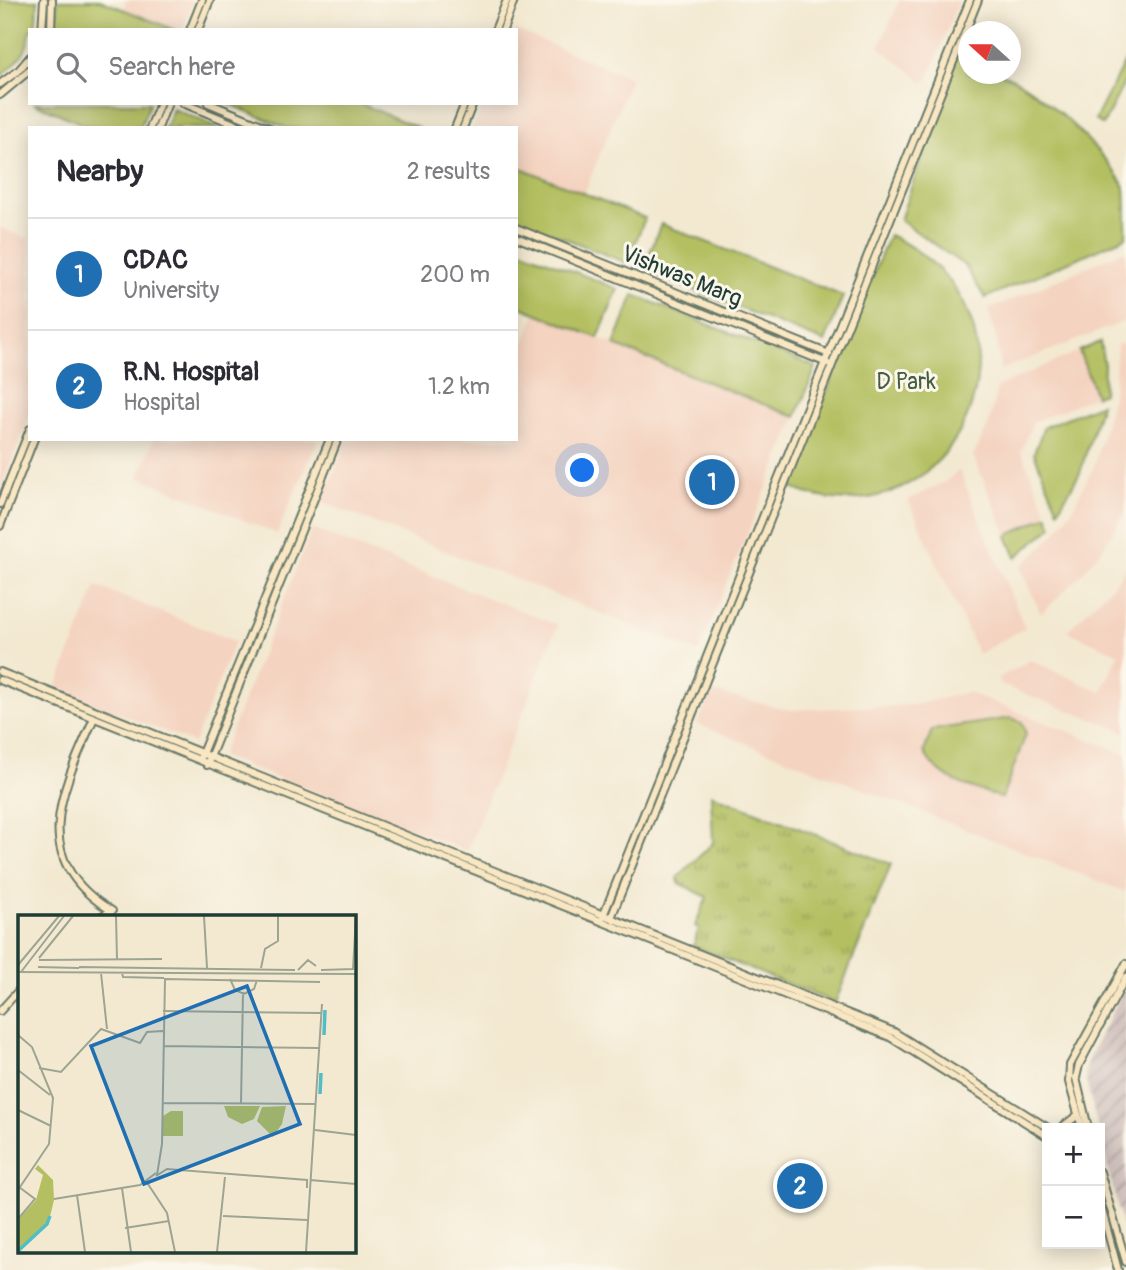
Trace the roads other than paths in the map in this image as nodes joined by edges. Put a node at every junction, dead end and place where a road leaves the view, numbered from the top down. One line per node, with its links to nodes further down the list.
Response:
1 (44, 0): 9 (street)
2 (52, 0): 10 (street)
3 (202, 0): 11 (street)
4 (210, 0): 12 (street)
5 (507, 0): 13 (street)
6 (514, 0): 14 (street)
7 (970, 0): 33 (street)
8 (978, 0): 34 (street)
9 (42, 28)
10 (51, 28)
11 (191, 28)
12 (199, 28)
13 (496, 28)
14 (503, 28)
15 (28, 59): 17 (street)
16 (28, 72): 18 (street)
17 (0, 84)
18 (0, 94)
19 (159, 105): 25 (street)
20 (167, 105): 26 (street)
21 (188, 105): 27 (street)
22 (213, 105): 28 (street)
23 (464, 105): 29 (street)
24 (472, 105): 30 (street)
25 (151, 126)
26 (159, 126)
27 (239, 126)
28 (264, 126)
29 (456, 126)
30 (464, 126)
31 (518, 229): 33 (street, Vishwas Marg)
32 (518, 238): 35 (street, Vishwas Marg)
33 (828, 353): 34 (street, Vishwas Marg); 35 (street)
34 (836, 356): 36 (street)
35 (825, 362): 36 (street, Vishwas Marg); 53 (street)
36 (832, 365): 54 (street)
37 (28, 434): 41 (street)
38 (33, 441): 42 (street)
39 (329, 441): 46 (street)
40 (337, 441): 47 (street)
41 (0, 504)
42 (0, 526)
43 (0, 672): 46 (street)
44 (0, 680): 45 (street)
45 (94, 718): 48 (street); 52 (street)
46 (202, 753): 47 (street); 48 (street)
47 (211, 756): 49 (street); 50 (street)
48 (199, 761): 49 (street)
49 (207, 765): 51 (street)
50 (346, 810): 51 (street); 53 (street)
51 (342, 818): 53 (street)
52 (104, 915)
53 (603, 917): 54 (street)
54 (610, 920): 63 (street); 64 (street)
55 (1126, 964): 59 (street)
56 (1126, 977): 62 (street)
57 (18, 991): 58 (street)
58 (0, 1011)
59 (1079, 1115): 60 (street); 61 (street)
60 (1068, 1123)
61 (1081, 1123)
62 (1087, 1123)
63 (1042, 1124)
64 (1042, 1133)
65 (1105, 1186): 67 (street)
66 (1105, 1221): 68 (street)
67 (1123, 1241): 68 (street); 69 (street)
68 (1112, 1246): 70 (street)
69 (1126, 1262)
70 (1118, 1270)

